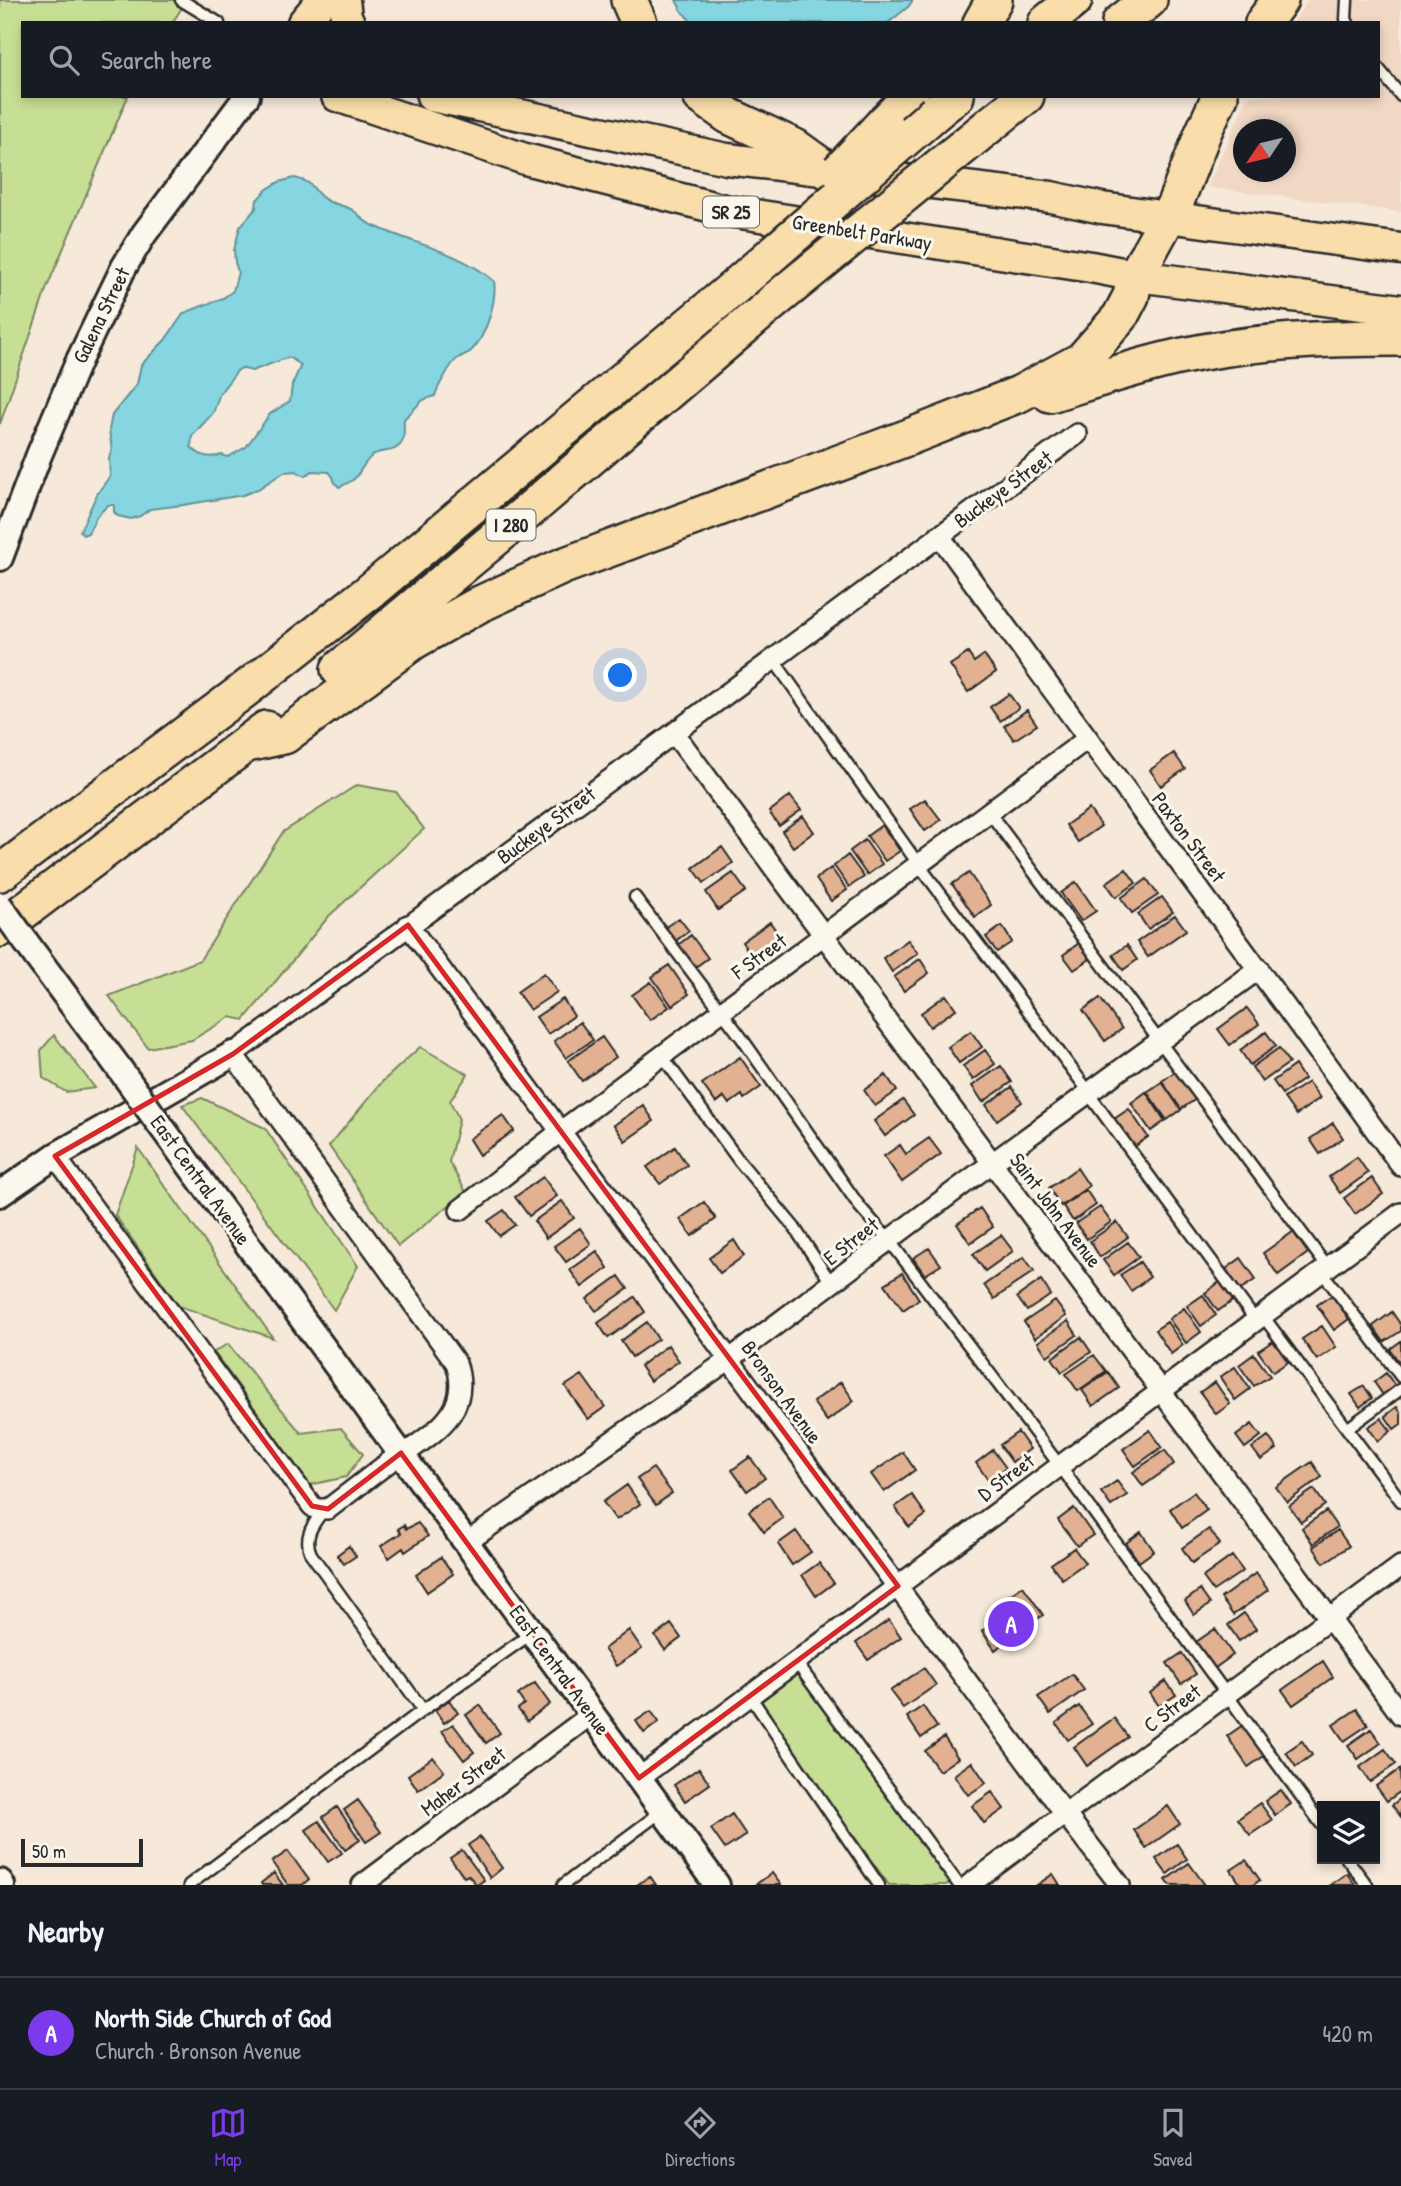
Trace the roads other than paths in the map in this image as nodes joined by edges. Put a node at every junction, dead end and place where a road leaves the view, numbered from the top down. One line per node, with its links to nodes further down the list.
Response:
1 (181, 0): 10 (lane)
2 (322, 0): 11 (main road)
3 (344, 0): 12 (main road)
4 (629, 0): 13 (highway)
5 (994, 0): 14 (highway)
6 (1074, 0): 15 (highway)
7 (1149, 0): 16 (highway)
8 (1280, 0): 17 (highway)
9 (1347, 0): 18 (lane)
10 (216, 21)
11 (305, 21)
12 (348, 21)
13 (638, 21)
14 (982, 21)
15 (1048, 21)
16 (1123, 21)
17 (1264, 21)
18 (1347, 21)
19 (1380, 70): 20 (lane)
20 (1401, 96)
21 (246, 98): 40 (street, Galena Street)
22 (343, 98): 33 (main road, Greenbelt Parkway / SR 25)
23 (441, 98): 29 (main road)
24 (527, 98): 29 (main road)
25 (704, 98): 30 (highway)
26 (1024, 98): 44 (highway, I 280, bridge)
27 (1219, 98): 31 (highway)
28 (934, 102): 34 (highway, I 280, bridge); 34 (highway, bridge)
29 (727, 159): 30 (main road)
30 (831, 173): 31 (main road)
31 (1168, 217): 32 (main road); 33 (highway)
32 (1401, 249)
33 (1137, 276): 35 (main road, Greenbelt Parkway / SR 25); 38 (highway)
34 (731, 290): 47 (highway, I 280)
35 (1401, 310)
36 (1401, 338): 38 (highway)
37 (1077, 434): 39 (street, Buckeye Street)
38 (909, 438): 44 (highway)
39 (939, 536): 41 (street, Buckeye Street); 43 (street, Paxton Street)
40 (0, 558)
41 (773, 659): 42 (street, Buckeye Street); 46 (lane)
42 (674, 733): 50 (street, Buckeye Street); 52 (street, Saint John Avenue)
43 (1087, 739): 45 (street, F Street); 53 (street, Paxton Street)
44 (247, 744): 51 (highway, I 280)
45 (989, 812): 46 (street, F Street); 55 (lane)
46 (919, 865): 52 (street, F Street); 58 (lane)
47 (0, 873)
48 (635, 897): 54 (lane)
49 (0, 906): 75 (street, East Central Avenue, bridge)
50 (408, 925): 56 (street, Buckeye Street); 59 (street, Bronson Avenue)
51 (0, 929)
52 (825, 936): 54 (street, F Street); 61 (street, Saint John Avenue)
53 (1259, 969): 55 (street, E Street); 62 (street, Paxton Street)
54 (722, 1011): 57 (street, F Street); 66 (lane)
55 (1159, 1041): 58 (street, E Street); 67 (lane)
56 (233, 1054): 60 (street, Buckeye Street); 75 (street)
57 (662, 1056): 59 (street, F Street); 68 (lane)
58 (1089, 1093): 61 (street, E Street); 69 (lane)
59 (561, 1131): 64 (street, F Street); 70 (street, Bronson Avenue)
60 (55, 1156): 63 (street, Buckeye Street); 78 (street)
61 (992, 1163): 66 (street, E Street); 73 (street, Saint John Avenue)
62 (1401, 1166)
63 (0, 1194)
64 (460, 1210)
65 (1401, 1213): 67 (street, D Street)
66 (889, 1240): 68 (street, E Street); 76 (lane)
67 (1325, 1270): 69 (street, D Street); 71 (lane)
68 (832, 1284): 70 (street, E Street)
69 (1259, 1318): 73 (street, D Street); 74 (lane)
70 (730, 1359): 79 (street, E Street); 81 (street, Bronson Avenue)
71 (1401, 1377)
72 (1401, 1389): 74 (lane)
73 (1161, 1391): 76 (street, D Street); 82 (street, Saint John Avenue)
74 (1347, 1429): 77 (lane)
75 (402, 1454): 78 (street); 79 (street, East Central Avenue)
76 (1060, 1466): 81 (street, D Street); 86 (lane)
77 (1401, 1501)
78 (324, 1510): 87 (lane)
79 (467, 1542): 83 (street, East Central Avenue)
80 (1401, 1566): 82 (street, C Street)
81 (898, 1586): 84 (street, D Street); 92 (street, Bronson Avenue)
82 (1330, 1619): 86 (street, C Street); 89 (street, Saint John Avenue)
83 (533, 1632): 87 (lane); 88 (street, East Central Avenue)
84 (796, 1662): 85 (street, D Street); 100 (lane)
85 (750, 1696): 90 (street, D Street); 99 (lane)
86 (1226, 1696): 92 (street, C Street); 93 (lane)
87 (424, 1710): 95 (lane)
88 (592, 1714): 90 (street, East Central Avenue); 96 (street, Maher Street)
89 (1401, 1715)
90 (639, 1778): 91 (street, East Central Avenue)
91 (663, 1811): 97 (lane); 98 (street, East Central Avenue)
92 (1066, 1815): 101 (street, C Street); 102 (street, Bronson Avenue)
93 (1317, 1818)
94 (1351, 1864): 103 (lane)
95 (189, 1885)
96 (362, 1885)
97 (563, 1885)
98 (717, 1885)
99 (879, 1885)
100 (959, 1885)
101 (969, 1885)
102 (1120, 1885)
103 (1367, 1885)

